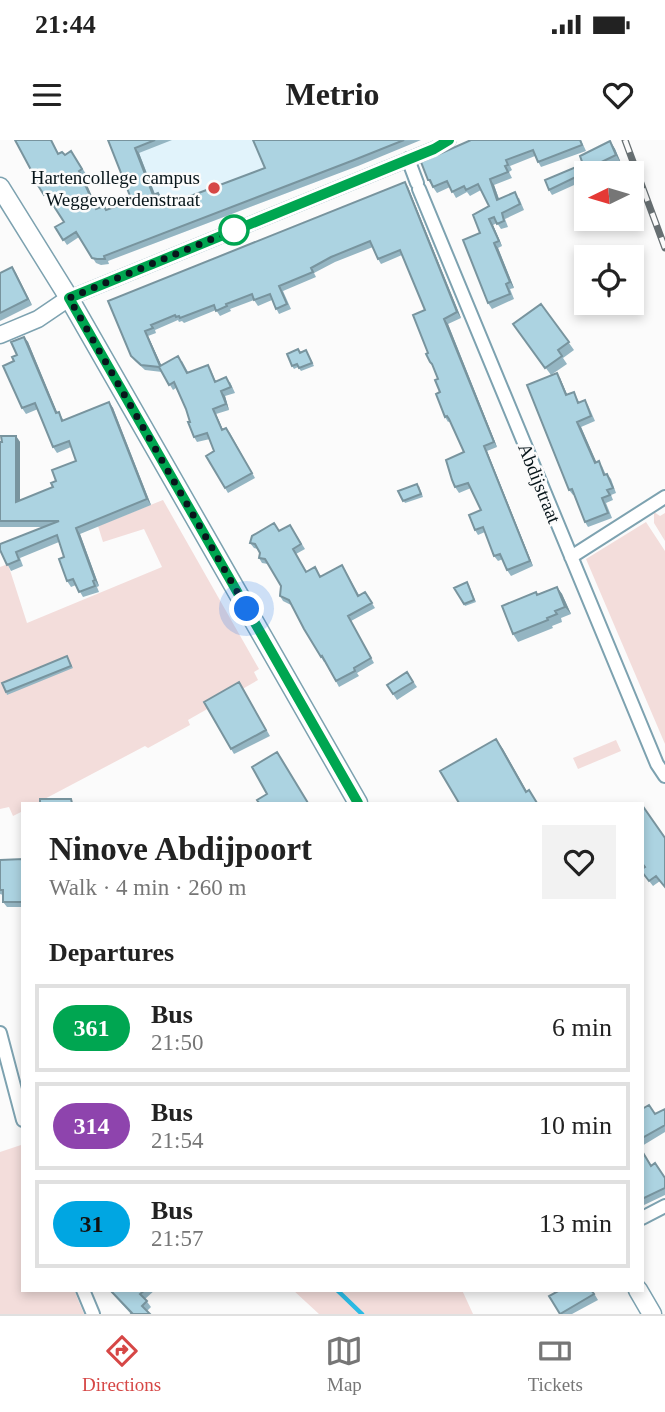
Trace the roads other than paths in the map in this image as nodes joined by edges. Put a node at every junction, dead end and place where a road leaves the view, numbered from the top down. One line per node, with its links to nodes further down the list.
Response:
1 (449, 140): 2 (street)
2 (408, 159): 4 (street); 7 (street, Abdijstraat)
3 (0, 187): 4 (main road)
4 (69, 298): 5 (street); 9 (main road)
5 (0, 335)
6 (665, 497): 7 (street)
7 (571, 557): 8 (street, Abdijstraat)
8 (665, 776)
9 (357, 802)
10 (0, 1033): 11 (street)
11 (21, 1112)
12 (665, 1206): 13 (street)
13 (644, 1217)
14 (84, 1292): 16 (street)
15 (639, 1292): 17 (main road)
16 (93, 1314)
17 (652, 1314)

